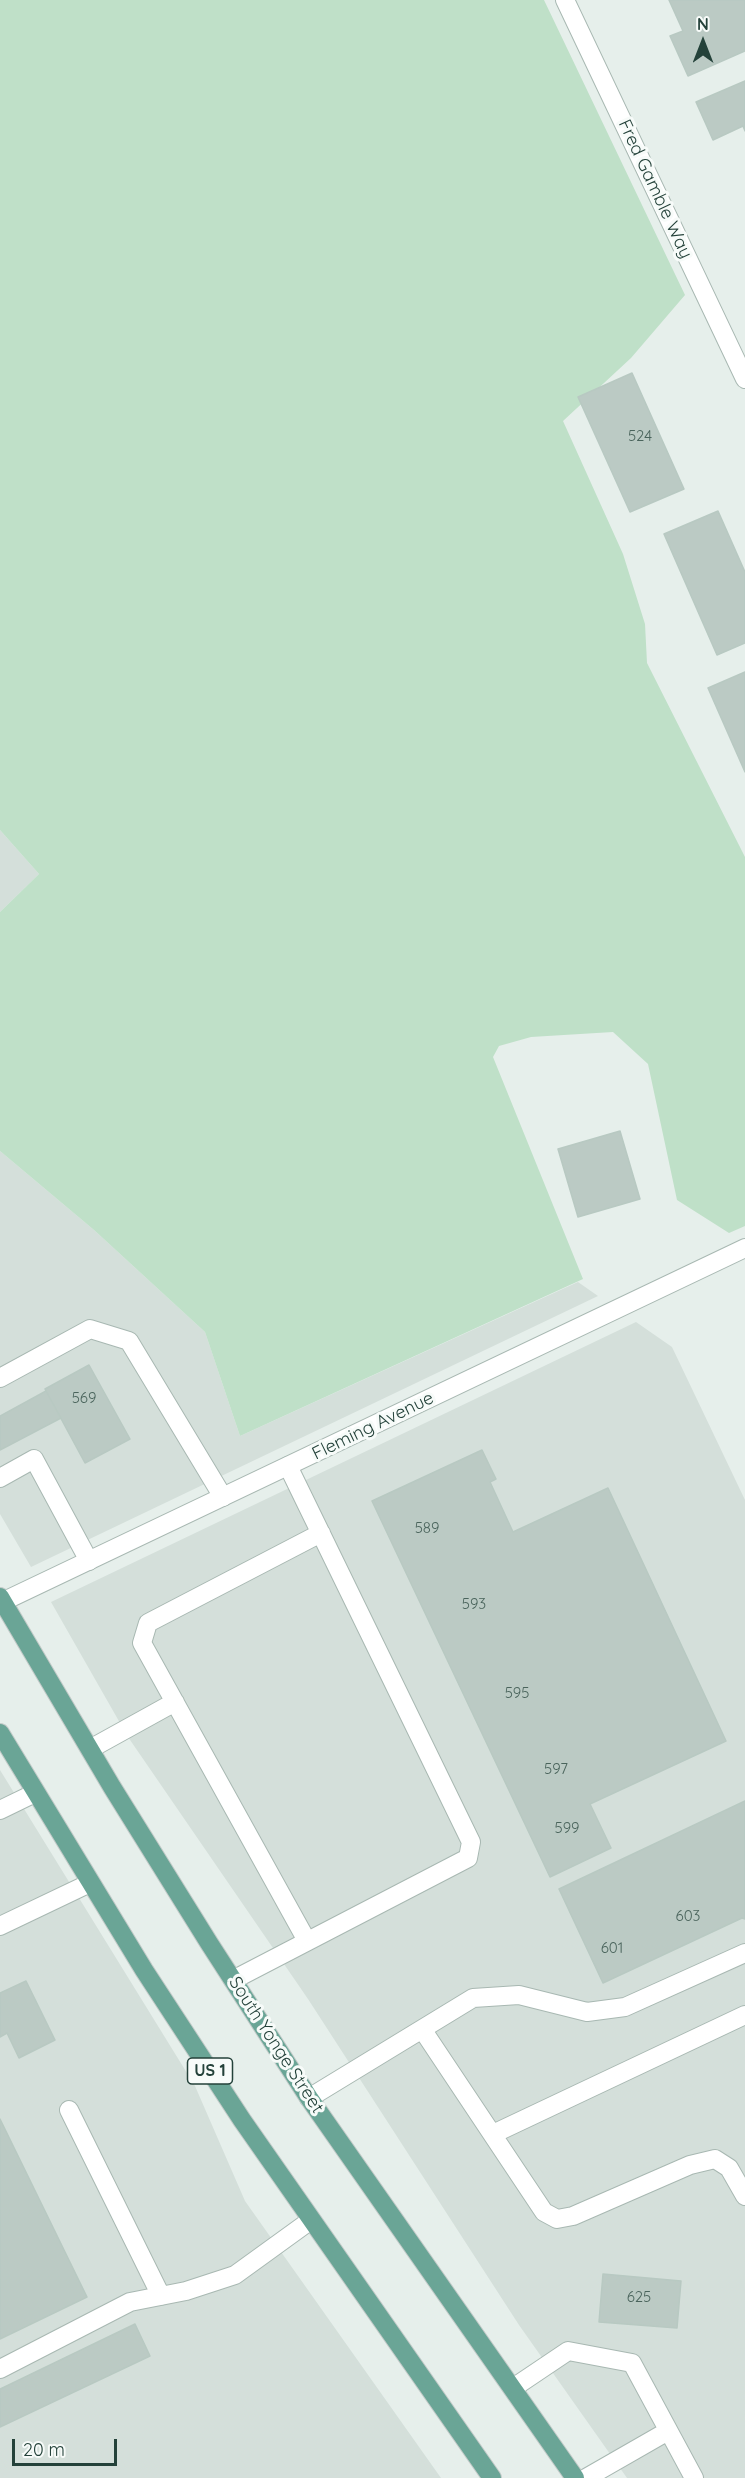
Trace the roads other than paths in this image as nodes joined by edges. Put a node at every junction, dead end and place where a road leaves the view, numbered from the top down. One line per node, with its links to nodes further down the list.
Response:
1 (565, 0): 2 (street, Fred Gamble Way)
2 (745, 379)
3 (745, 1248): 5 (street, Fleming Avenue)
4 (0, 1378): 7 (street)
5 (288, 1466): 7 (street, Fleming Avenue); 8 (street)
6 (0, 1478): 9 (street)
7 (223, 1497): 9 (street, Fleming Avenue)
8 (321, 1533): 11 (street); 18 (street)
9 (89, 1561): 10 (street, Fleming Avenue)
10 (1, 1601): 13 (main road, South Yonge Street)
11 (175, 1702): 13 (street); 18 (street)
12 (0, 1733): 14 (main road, US 1)
13 (90, 1749): 20 (main road, South Yonge Street)
14 (35, 1793): 15 (street); 16 (main road, US 1)
15 (0, 1810)
16 (90, 1883): 17 (street); 27 (main road, US 1)
17 (0, 1926)
18 (307, 1941): 20 (street)
19 (745, 1953): 22 (street)
20 (233, 1980): 23 (main road, South Yonge Street)
21 (745, 2015): 25 (street)
22 (422, 2029): 23 (street); 25 (street)
23 (309, 2098): 30 (main road, South Yonge Street)
24 (69, 2110): 28 (street)
25 (493, 2134): 26 (street)
26 (745, 2196)
27 (312, 2220): 28 (street); 32 (main road, US 1)
28 (161, 2296): 29 (street)
29 (0, 2369)
30 (513, 2388): 31 (street); 33 (main road, South Yonge Street)
31 (668, 2431): 34 (street); 35 (street)
32 (492, 2478)
33 (575, 2478)
34 (586, 2478)
35 (694, 2478)

